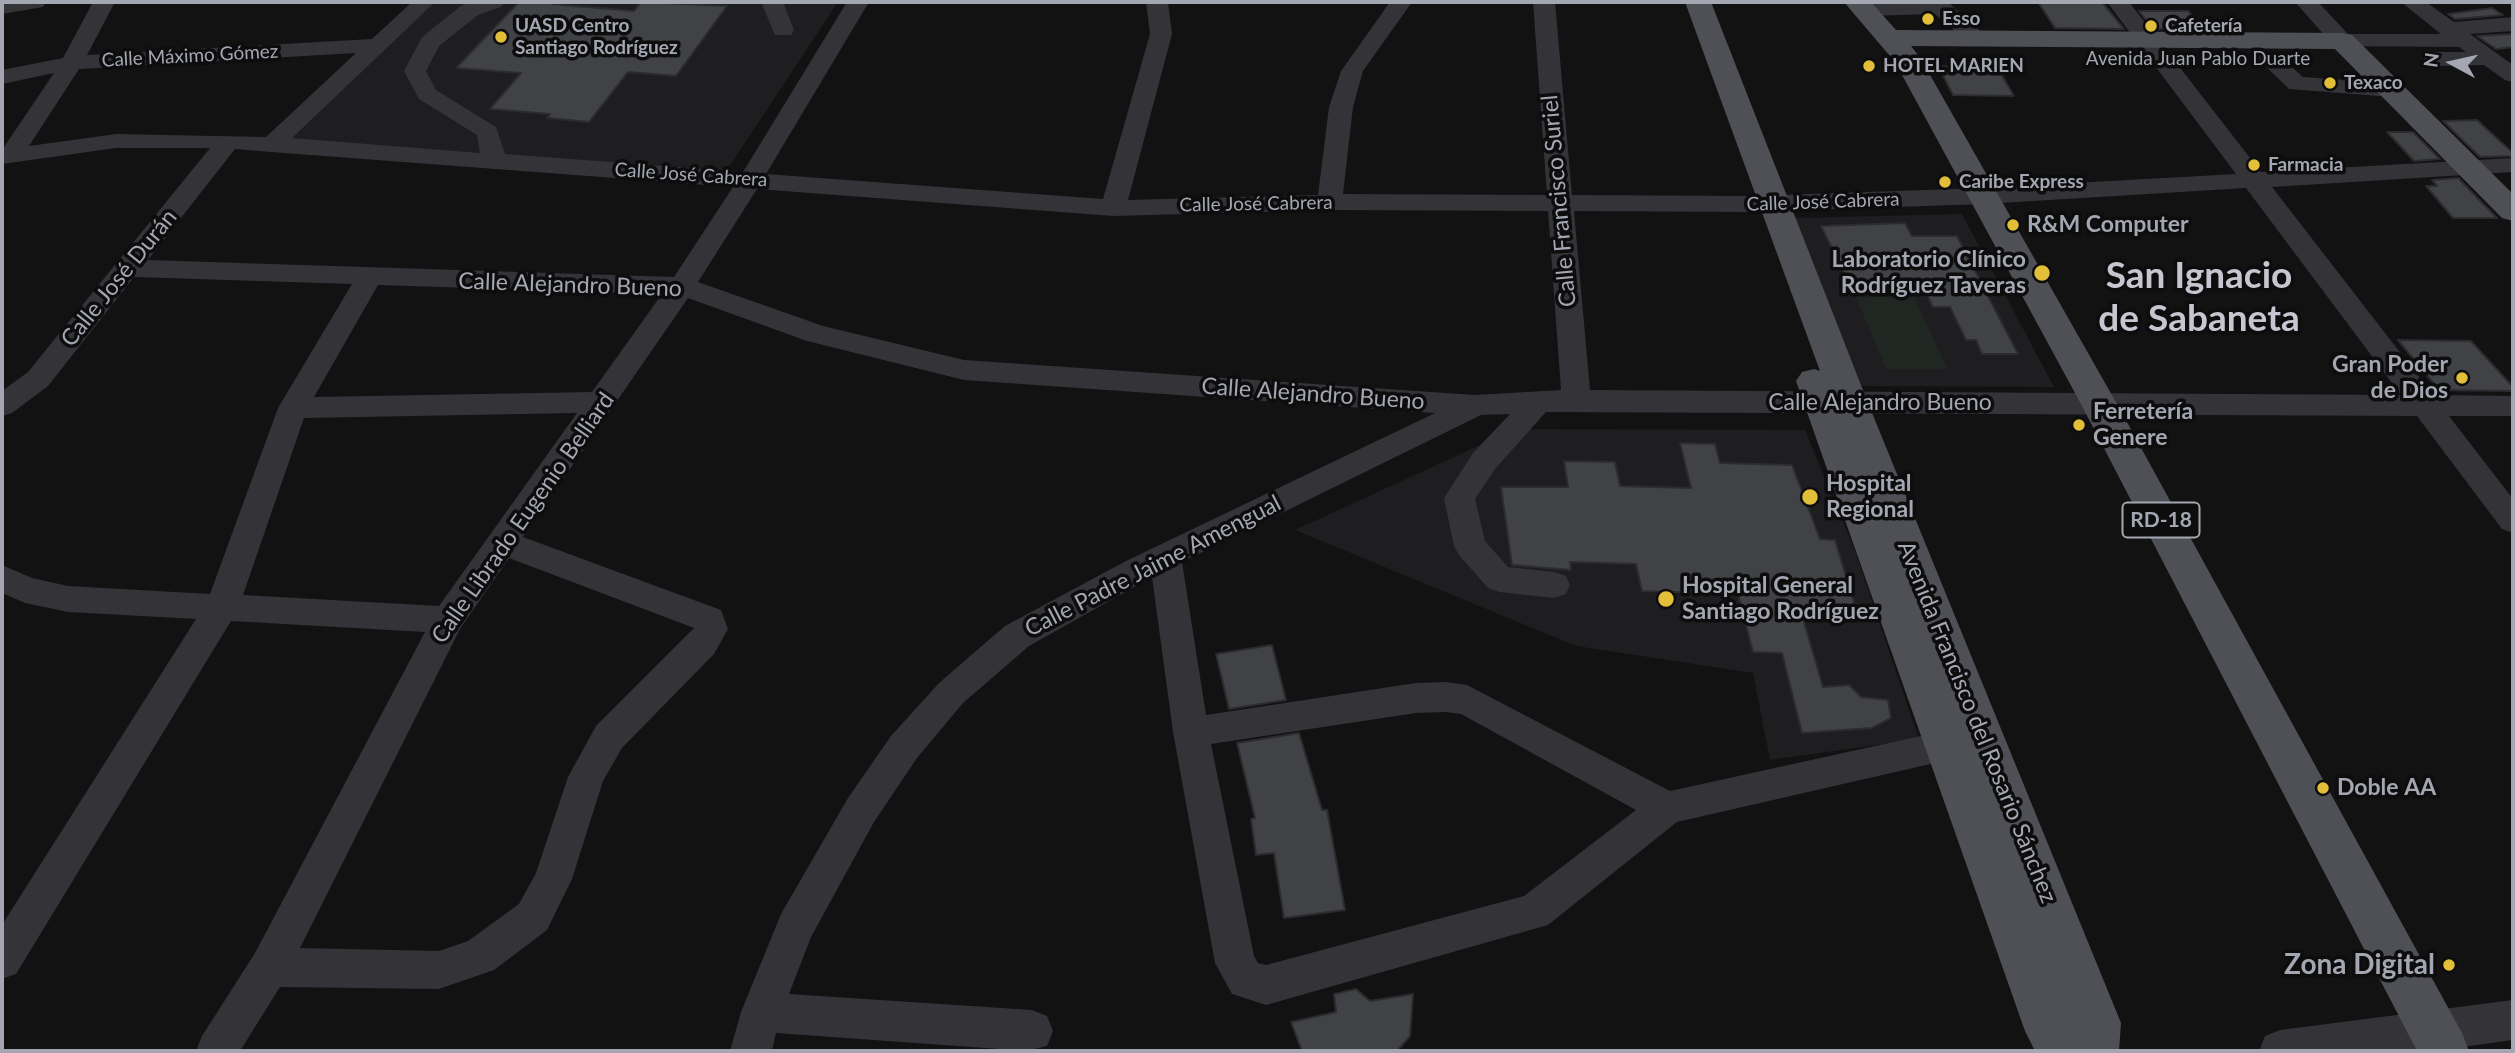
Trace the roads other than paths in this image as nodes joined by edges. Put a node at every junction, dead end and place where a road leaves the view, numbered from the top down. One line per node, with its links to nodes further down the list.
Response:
1 (35, 2): 16 (street)
2 (104, 2): 28 (street)
3 (424, 2): 22 (street)
4 (493, 2): 35 (street)
5 (772, 2): 18 (street)
6 (858, 2): 38 (street, Calle Librado Eugenio Belliard)
7 (1157, 2): 44 (street)
8 (1401, 2): 41 (street)
9 (1544, 2): 43 (street, Calle Francisco Suriel)
10 (1675, 2): 42 (main road, Avenida Francisco del Rosario Sánchez)
11 (1698, 2): 42 (main road, Avenida Francisco del Rosario Sánchez)
12 (2118, 2): 21 (street)
13 (2306, 2): 24 (street)
14 (2412, 2): 19 (street)
15 (1860, 6): 20 (street); 23 (main road, RD-18)
16 (2, 8)
17 (2513, 24): 19 (street, Avenida Juan Pablo Duarte)
18 (783, 30)
19 (2456, 35): 24 (street, Avenida Juan Pablo Duarte); 25 (street)
20 (1978, 39): 21 (main road, Avenida Juan Pablo Duarte); 23 (main road, Avenida Juan Pablo Duarte)
21 (2146, 39): 24 (main road, Avenida Juan Pablo Duarte); 27 (street)
22 (379, 45): 28 (street, Calle Máximo Gómez); 33 (street)
23 (1899, 49): 27 (main road, Avenida Juan Pablo Duarte); 40 (main road, RD-18)
24 (2351, 50): 25 (street, Avenida Juan Pablo Duarte); 26 (main road, Avenida Juan Pablo Duarte); 31 (main road)
25 (2490, 58): 29 (street)
26 (2269, 59): 27 (main road, Avenida Juan Pablo Duarte); 31 (street)
27 (2164, 60): 39 (street)
28 (72, 63): 30 (street, Calle Máximo Gómez); 34 (street)
29 (2513, 75)
30 (2, 77)
31 (2392, 90): 37 (main road)
32 (229, 141): 33 (street, Calle José Cabrera); 34 (street, Calle José Cabrera); 46 (street, Calle José Durán)
33 (271, 145): 35 (street, Calle José Cabrera)
34 (6, 156)
35 (494, 161): 38 (street, Calle José Cabrera)
36 (2513, 164): 37 (street, Calle José Cabrera)
37 (2472, 168): 39 (street, Calle José Cabrera); 45 (main road)
38 (751, 179): 44 (street, Calle José Cabrera); 48 (street, Calle Librado Eugenio Belliard)
39 (2255, 181): 40 (street, Calle José Cabrera); 55 (street)
40 (1984, 197): 42 (street, Calle José Cabrera); 53 (main road, RD-18)
41 (1330, 202): 43 (street, Calle José Cabrera); 44 (street, Calle José Cabrera)
42 (1761, 204): 43 (street, Calle José Cabrera); 52 (main road, Avenida Francisco del Rosario Sánchez)
43 (1559, 205): 49 (street, Calle Francisco Suriel)
44 (1114, 208)
45 (2513, 211)
46 (126, 268): 47 (street, Calle Alejandro Bueno); 57 (street, Calle José Durán)
47 (369, 278): 48 (street, Calle Alejandro Bueno); 58 (street)
48 (682, 286): 51 (street, Calle Librado Eugenio Belliard); 54 (street, Calle Alejandro Bueno)
49 (1576, 400): 50 (street, Calle Alejandro Bueno); 52 (street, Calle Alejandro Bueno)
50 (1539, 401): 54 (street, Calle Alejandro Bueno); 63 (street)
51 (603, 402): 58 (street); 60 (street, Calle Librado Eugenio Belliard)
52 (1836, 403): 53 (street, Calle Alejandro Bueno); 67 (main road, Avenida Francisco del Rosario Sánchez); 78 (main road, Avenida Francisco del Rosario Sánchez)
53 (2099, 404): 55 (street, Calle Alejandro Bueno); 74 (main road, RD-18)
54 (1475, 405): 61 (street, Calle Padre Jaime Amengual)
55 (2427, 406): 56 (street, Calle Alejandro Bueno); 59 (street)
56 (2513, 406)
57 (2, 407)
58 (293, 408): 64 (street)
59 (2513, 521)
60 (503, 543): 65 (street, Calle Librado Eugenio Belliard); 70 (street)
61 (1165, 556): 66 (street); 71 (street, Calle Padre Jaime Amengual)
62 (2, 578): 64 (street)
63 (1554, 585)
64 (222, 607): 65 (street); 69 (street)
65 (448, 620): 70 (street, Calle Librado Eugenio Belliard)
66 (1191, 732): 68 (street); 68 (street)
67 (1948, 746): 68 (street); 77 (main road, Avenida Francisco del Rosario Sánchez)
68 (1667, 808)
69 (2, 960)
70 (269, 967): 75 (street, Calle Librado Eugenio Belliard)
71 (761, 1012): 73 (street); 76 (street, Calle Padre Jaime Amengual)
72 (2513, 1020): 74 (street)
73 (1032, 1031)
74 (2439, 1042): 79 (street)
75 (217, 1051)
76 (751, 1051)
77 (2070, 1051)
78 (2094, 1051)
79 (2280, 1051)

